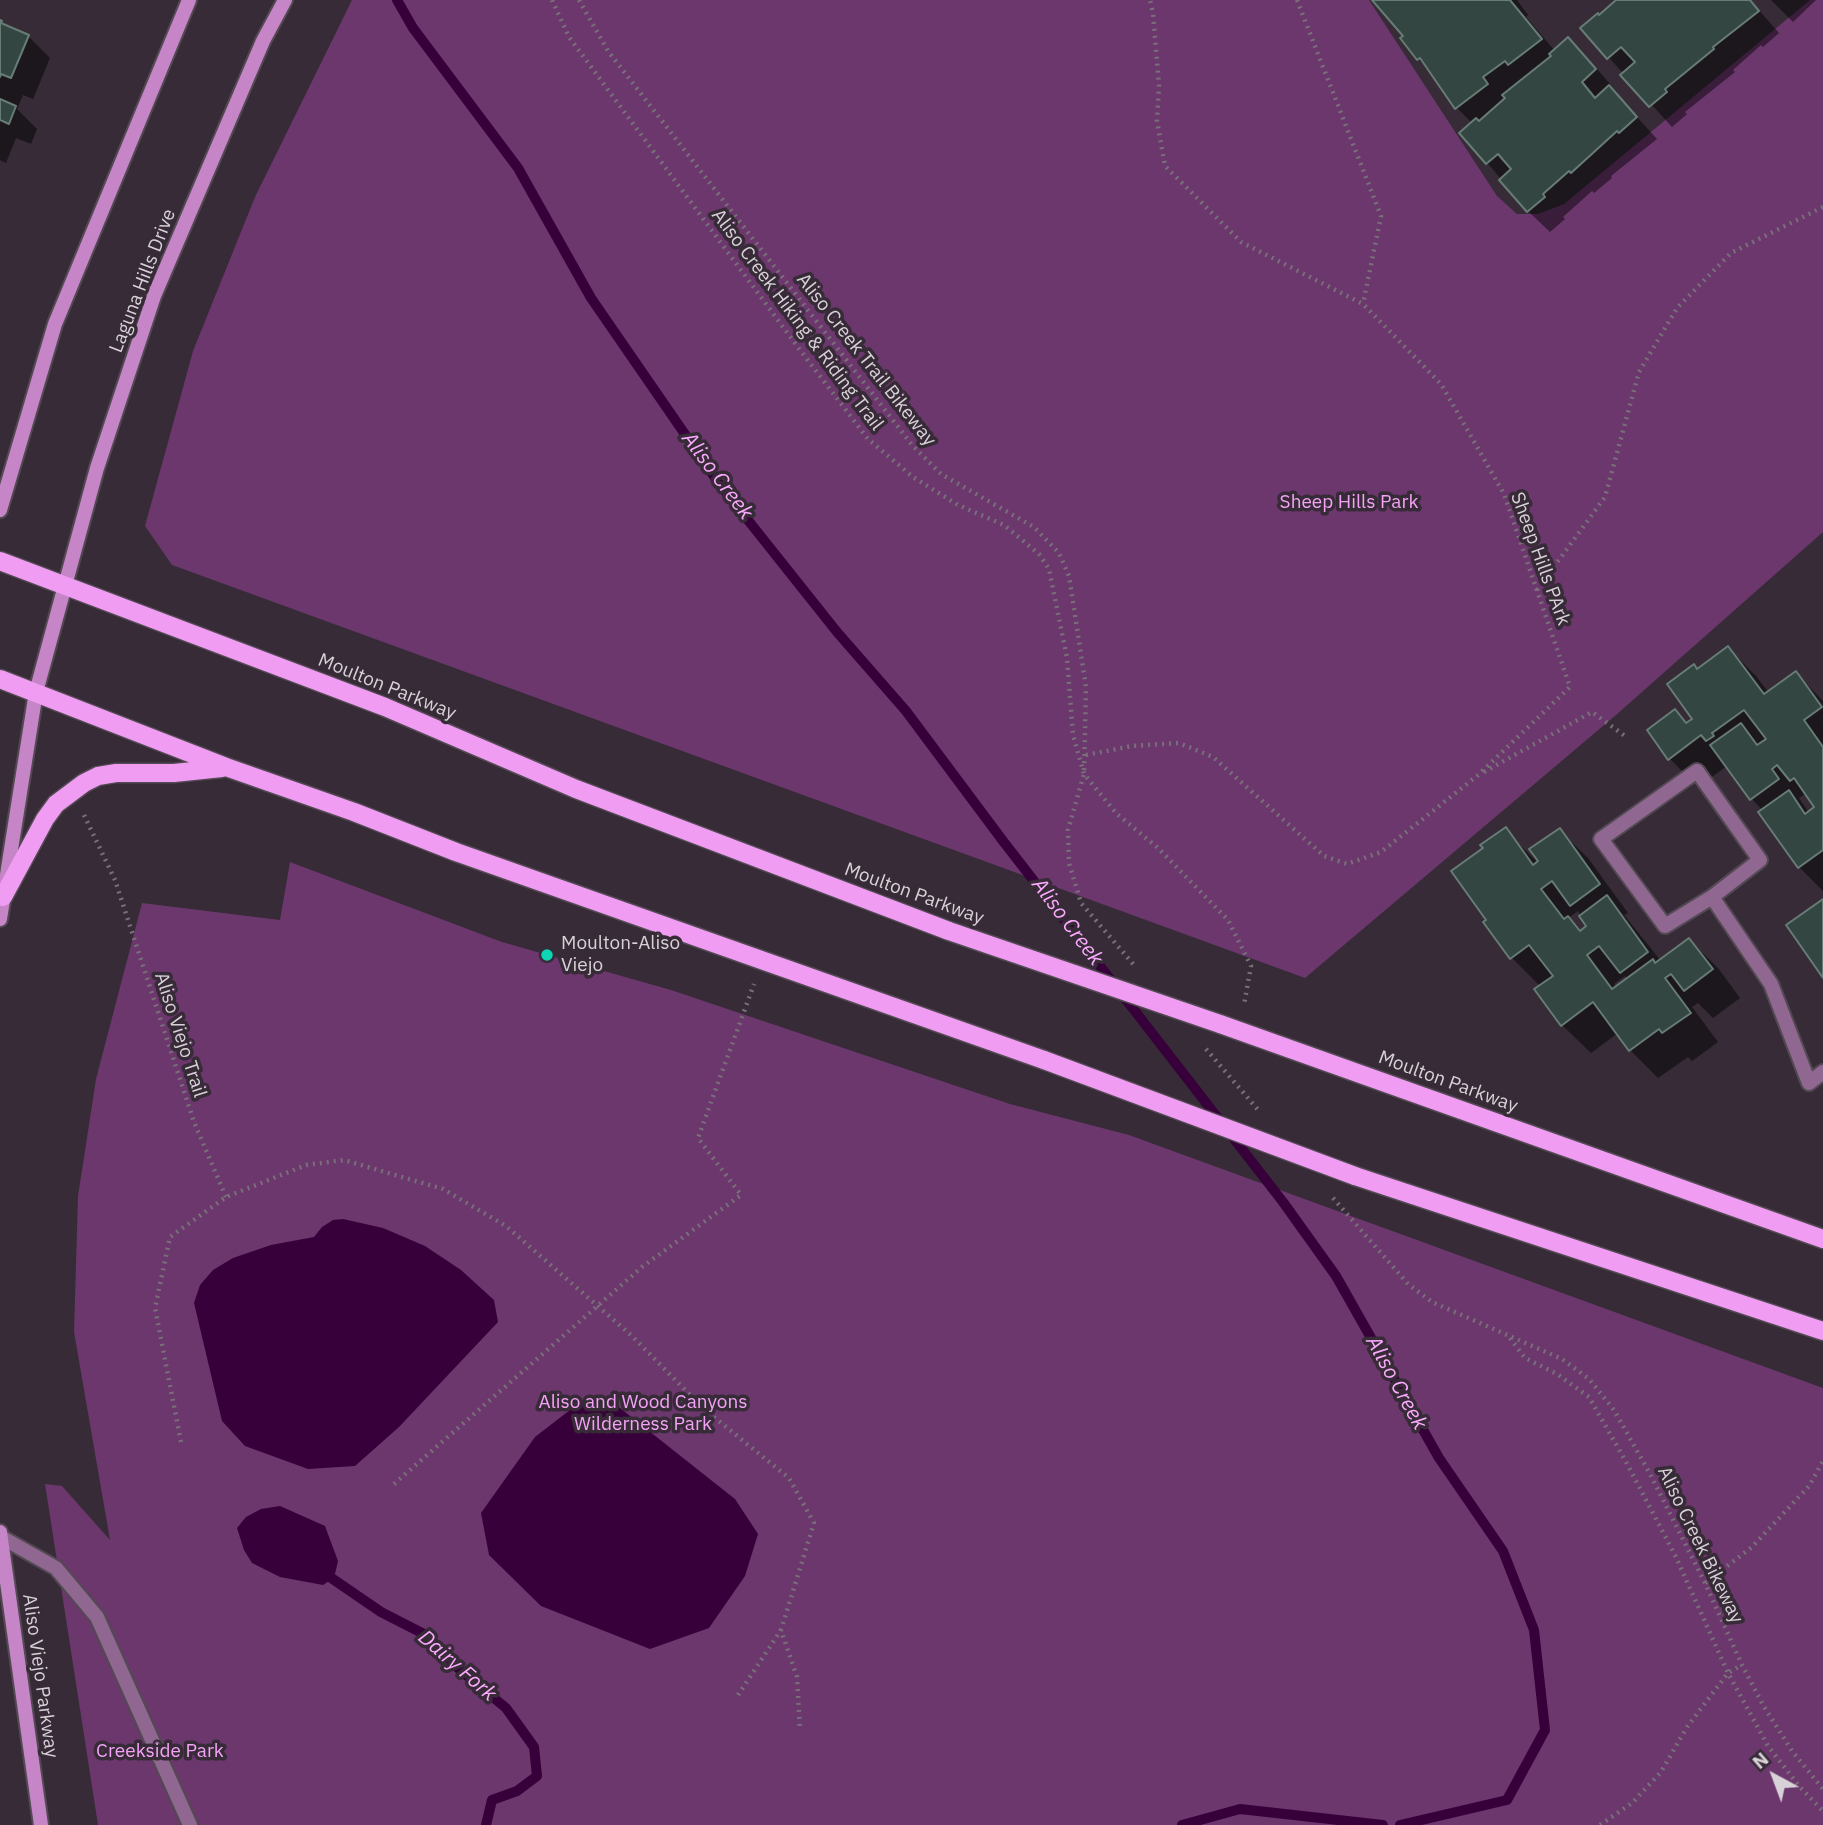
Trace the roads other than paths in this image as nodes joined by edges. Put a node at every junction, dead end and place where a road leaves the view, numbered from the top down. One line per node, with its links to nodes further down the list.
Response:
1 (189, 0): 3 (main road)
2 (285, 0): 5 (main road, Laguna Hills Drive)
3 (0, 510)
4 (0, 561): 5 (main road, Moulton Parkway)
5 (65, 586): 7 (main road); 13 (main road, Moulton Parkway, bridge)
6 (0, 679): 7 (main road)
7 (36, 692): 8 (main road); 9 (main road)
8 (226, 767): 9 (main road); 14 (main road, bridge)
9 (3, 897): 11 (main road)
10 (1712, 897): 10 (street); 12 (street)
11 (0, 919)
12 (1823, 1072)
13 (1823, 1239)
14 (1823, 1331)
15 (0, 1532): 16 (main road, Aliso Viejo Parkway)
16 (0, 1537): 17 (main road, Aliso Viejo Parkway); 18 (street)
17 (41, 1825)
18 (190, 1825)

